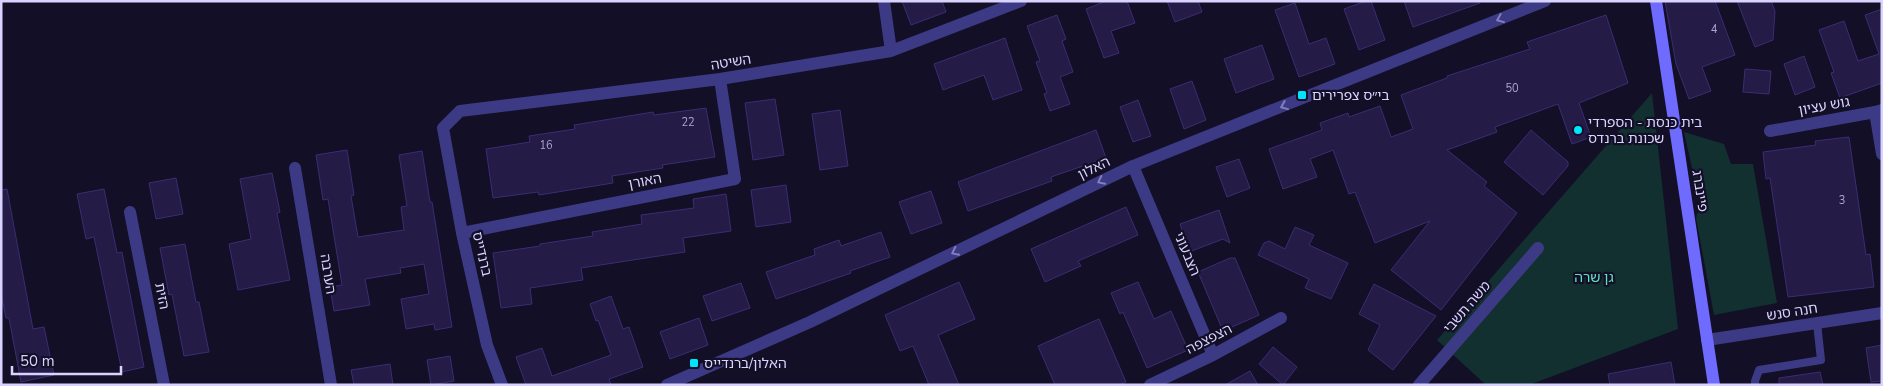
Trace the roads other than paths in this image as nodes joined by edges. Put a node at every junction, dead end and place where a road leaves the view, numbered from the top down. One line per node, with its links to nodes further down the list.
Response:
1 (884, 1): 5 (street)
2 (1021, 1): 5 (street, השיטה)
3 (1545, 1): 11 (street, האלון, one-way to 11)
4 (1656, 1): 19 (street, פיינברג)
5 (890, 51): 6 (street, השיטה)
6 (720, 79): 8 (street, השיטה); 14 (street, האורן)
7 (1879, 111): 9 (street, גוש עציון); 10 (street)
8 (443, 128): 14 (street, ברנדייס)
9 (1770, 131)
10 (1882, 154)
11 (1133, 166): 20 (street, הצבעוני); 24 (street, האלון, one-way to 24)
12 (295, 168): 22 (street, הערבה)
13 (130, 212): 21 (street, הזית)
14 (462, 232): 23 (street, ברנדייס)
15 (1538, 248): 26 (street, משה תשבי)
16 (1882, 314): 18 (street, חנה סנש)
17 (1281, 318): 20 (street, הצפצפה)
18 (1816, 323): 19 (street, חנה סנש); 28 (lane)
19 (1707, 340): 27 (street, פיינברג)
20 (1213, 355): 25 (street, הצפצפה)
21 (164, 385)
22 (331, 385)
23 (502, 385)
24 (667, 385)
25 (1150, 385)
26 (1419, 385)
27 (1714, 385)
28 (1755, 385)

